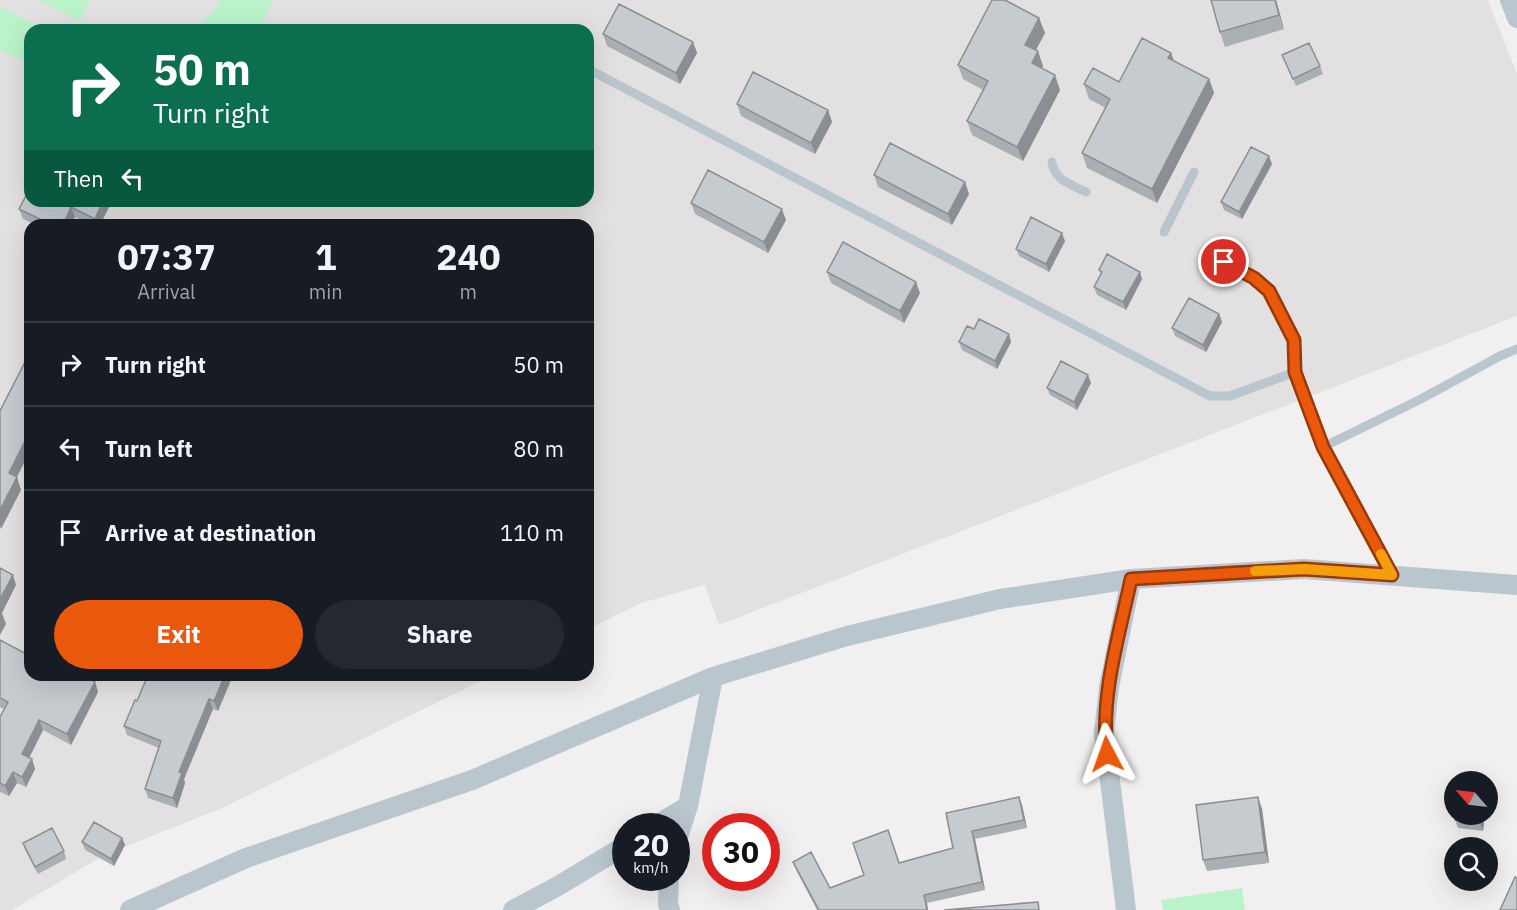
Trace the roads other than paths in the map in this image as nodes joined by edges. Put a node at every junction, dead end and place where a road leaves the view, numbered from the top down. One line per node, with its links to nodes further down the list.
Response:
1 (1510, 0): 2 (street)
2 (1517, 18)
3 (594, 72): 10 (lane)
4 (1052, 162): 6 (lane)
5 (1194, 172): 7 (lane)
6 (1086, 192)
7 (1164, 232)
8 (1212, 256): 10 (lane)
9 (1517, 349): 11 (lane)
10 (1295, 372): 11 (lane)
11 (1323, 447): 12 (lane)
12 (1392, 575): 13 (street); 14 (street)
13 (1131, 579): 15 (street); 24 (street)
14 (1517, 585)
15 (712, 676): 16 (street); 21 (street)
16 (688, 806): 17 (street); 18 (street)
17 (676, 813)
18 (686, 813)
19 (612, 853): 22 (street)
20 (668, 891): 23 (street)
21 (130, 910)
22 (513, 910)
23 (670, 910)
24 (1126, 910)

